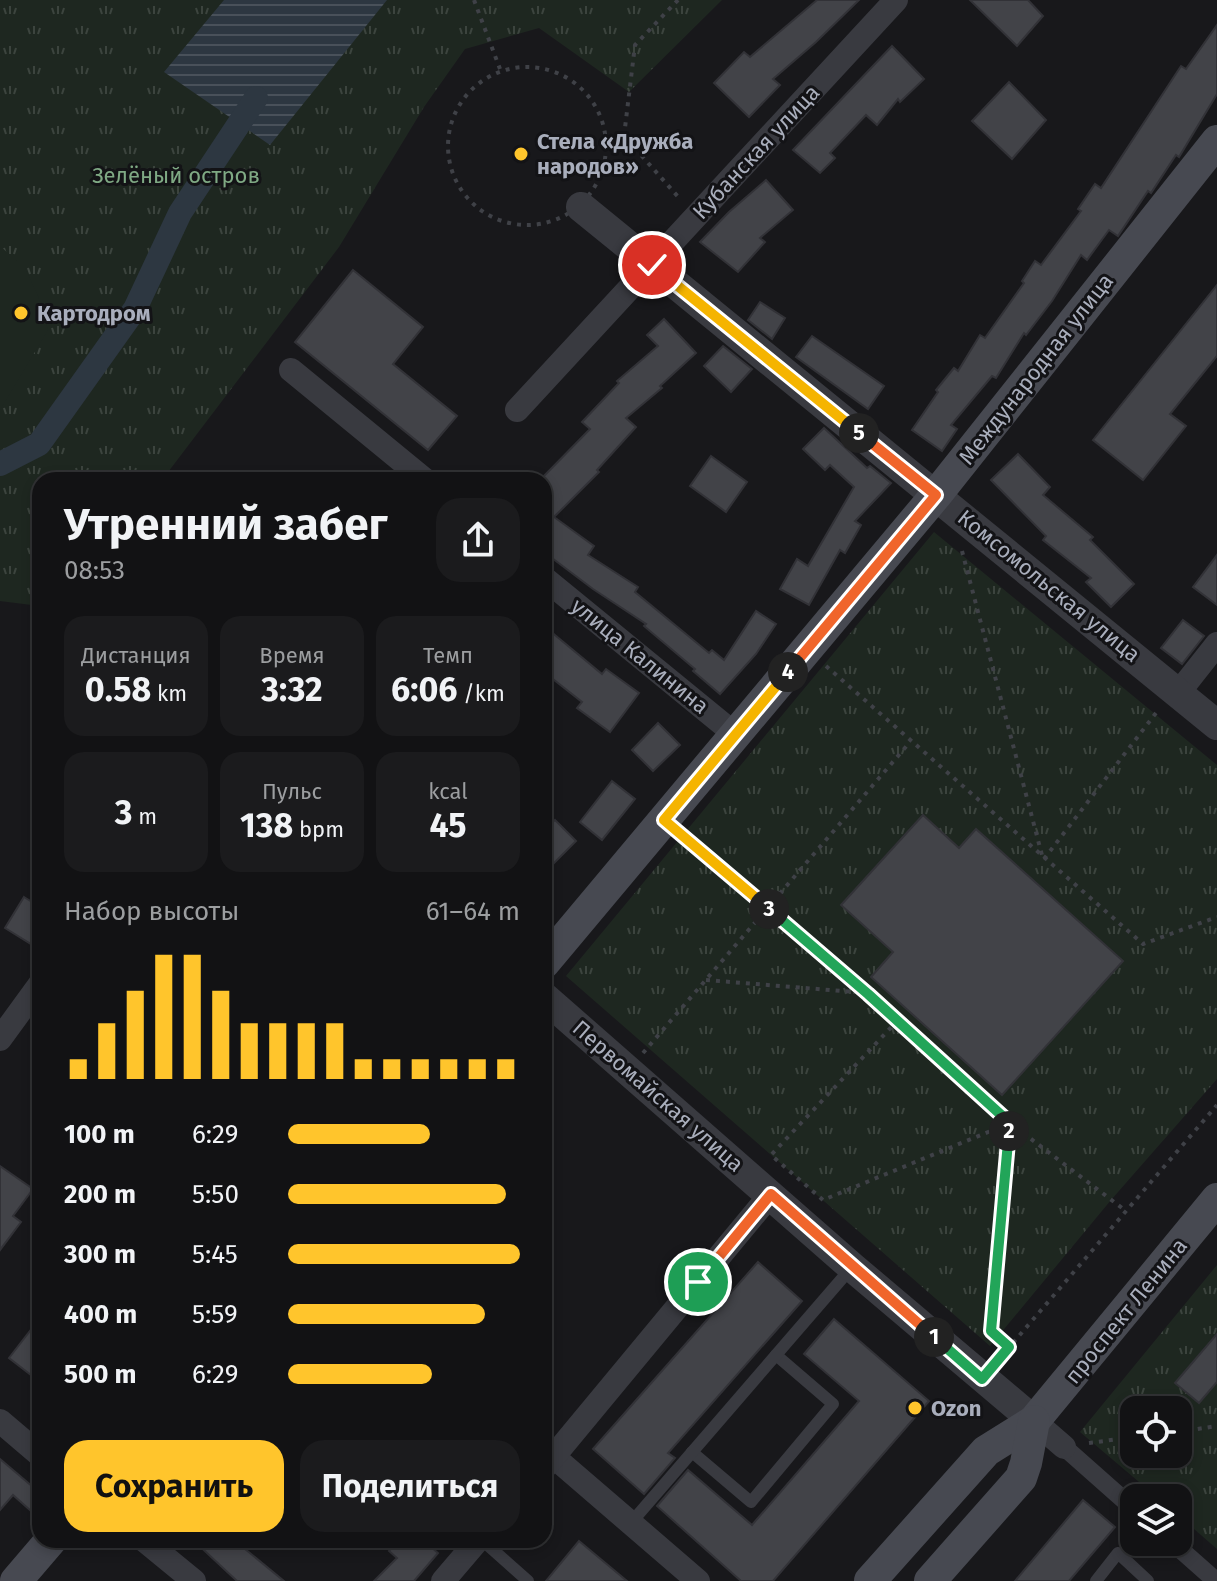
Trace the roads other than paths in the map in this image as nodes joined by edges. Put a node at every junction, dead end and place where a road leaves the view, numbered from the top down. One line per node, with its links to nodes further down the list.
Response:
1 (896, 0): 4 (street, Кубанская улица)
2 (1217, 141): 8 (main road, Международная улица)
3 (581, 207): 4 (street, Комсомольская улица)
4 (652, 265): 6 (street, Кубанская улица); 8 (street, Комсомольская улица)
5 (291, 370): 7 (street)
6 (517, 410)
7 (415, 472)
8 (936, 495): 11 (street, Комсомольская улица); 13 (main road, Международная улица)
9 (552, 585): 13 (street, улица Калинина)
10 (1217, 644): 11 (street)
11 (1170, 699): 12 (street, Комсомольская улица)
12 (1217, 725)
13 (736, 735): 14 (main road, Международная улица)
14 (552, 953)
15 (32, 995): 17 (street)
16 (552, 1004): 18 (street, Первомайская улица)
17 (0, 1039)
18 (771, 1194): 20 (street, Первомайская улица); 27 (street)
19 (1217, 1199): 23 (main road, проспект Ленина)
20 (852, 1267): 21 (lane); 23 (street, Первомайская улица)
21 (776, 1355): 26 (lane); 26 (lane)
22 (0, 1421): 25 (street)
23 (1034, 1421): 24 (street, Первомайская улица); 41 (main road, проспект Ленина); 42 (main road, проспект Ленина)
24 (1064, 1447): 29 (street, Первомайская улица)
25 (32, 1448)
26 (692, 1452): 30 (lane)
27 (552, 1458)
28 (552, 1464): 30 (street)
29 (1120, 1497)
30 (630, 1524): 40 (street)
31 (44, 1548): 36 (main road)
32 (154, 1548): 37 (street)
33 (473, 1548): 38 (street)
34 (489, 1548): 39 (lane)
35 (1188, 1556): 45 (street)
36 (16, 1581)
37 (194, 1581)
38 (443, 1581)
39 (528, 1581)
40 (698, 1581)
41 (870, 1581)
42 (930, 1581)
43 (1096, 1581): 44 (lane)
44 (1148, 1581)
45 (1216, 1581)

